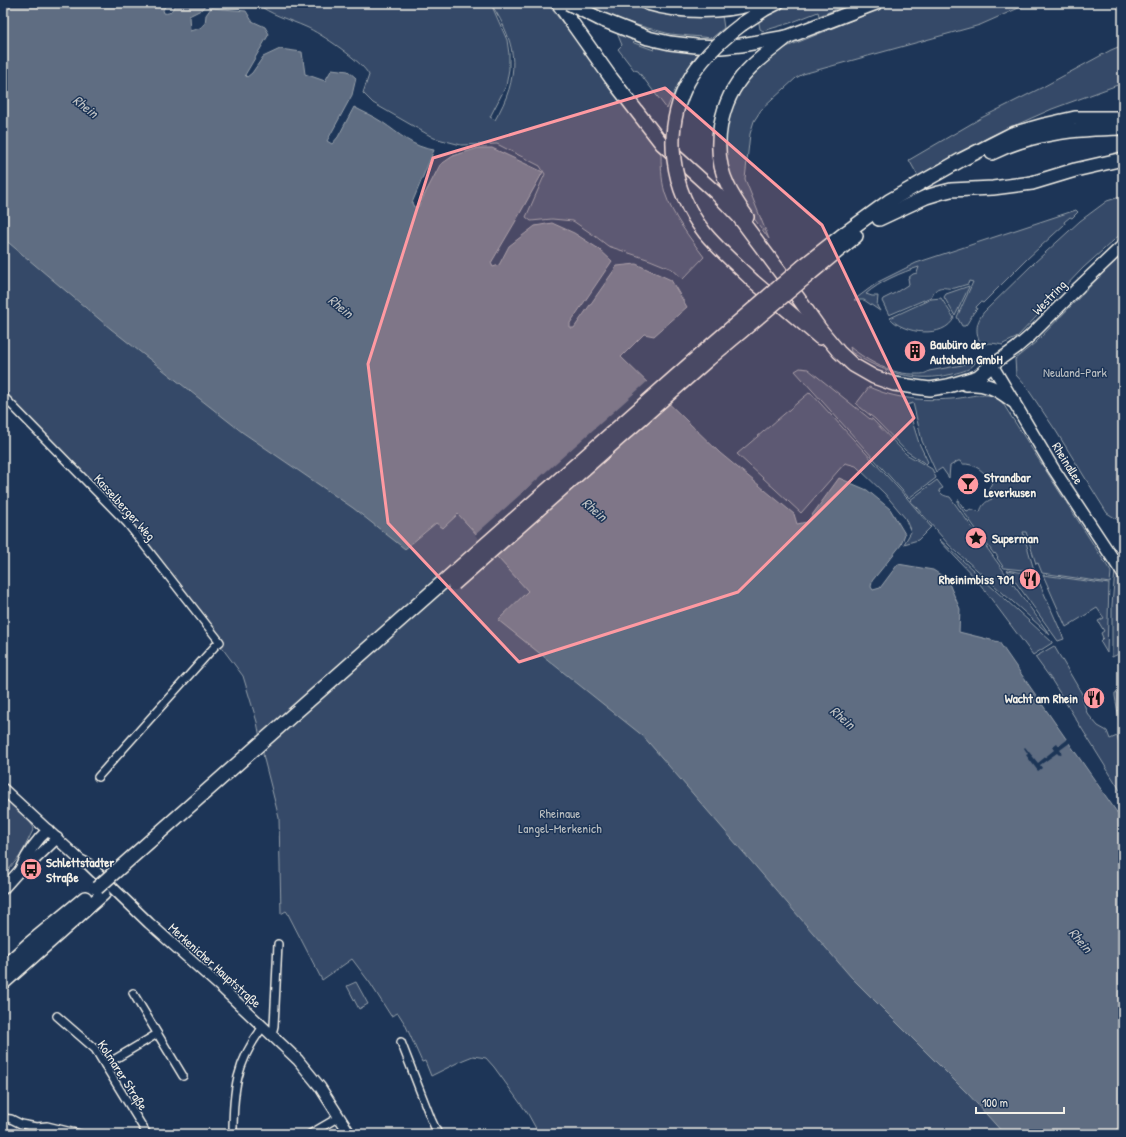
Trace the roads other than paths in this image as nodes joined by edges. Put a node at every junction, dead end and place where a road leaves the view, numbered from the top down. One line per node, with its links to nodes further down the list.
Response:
1 (558, 3): 15 (highway)
2 (568, 3): 7 (highway, bridge); 12 (highway)
3 (647, 3): 4 (highway)
4 (755, 3)
5 (777, 3): 15 (highway, bridge)
6 (876, 3): 7 (highway)
7 (787, 37): 12 (highway)
8 (1123, 118): 14 (highway)
9 (1123, 128): 11 (highway)
10 (1123, 159): 11 (highway)
11 (879, 219): 14 (highway)
12 (753, 228): 16 (highway)
13 (1123, 245): 16 (main road, Westring)
14 (807, 270): 27 (highway, bridge)
15 (846, 359): 17 (highway)
16 (992, 365): 17 (highway); 19 (main road, Rheinallee)
17 (948, 386): 19 (highway)
18 (3, 396): 21 (street, Kasselberger Weg)
19 (1013, 401): 20 (main road, Rheinallee)
20 (1123, 574)
21 (98, 777)
22 (3, 789): 23 (street, Merkenicher Hauptstraße)
23 (48, 830): 24 (street, Merkenicher Hauptstraße); 25 (street)
24 (57, 838): 25 (street); 33 (street, Merkenicher Hauptstraße)
25 (20, 870): 26 (street)
26 (3, 889)
27 (100, 891): 29 (highway); 30 (highway)
28 (278, 944): 33 (street)
29 (3, 968)
30 (3, 983)
31 (133, 993): 34 (street)
32 (57, 1016): 36 (street, Kolmarer Straße)
33 (267, 1030): 38 (street, Merkenicher Hauptstraße); 42 (street)
34 (157, 1034): 36 (street); 37 (street)
35 (401, 1042): 45 (street)
36 (105, 1065): 41 (street, Kolmarer Straße)
37 (183, 1076)
38 (339, 1117): 43 (street); 44 (street, Merkenicher Hauptstraße)
39 (3, 1118): 40 (street)
40 (80, 1134)
41 (147, 1134)
42 (233, 1134)
43 (310, 1134)
44 (350, 1134)
45 (438, 1134)

